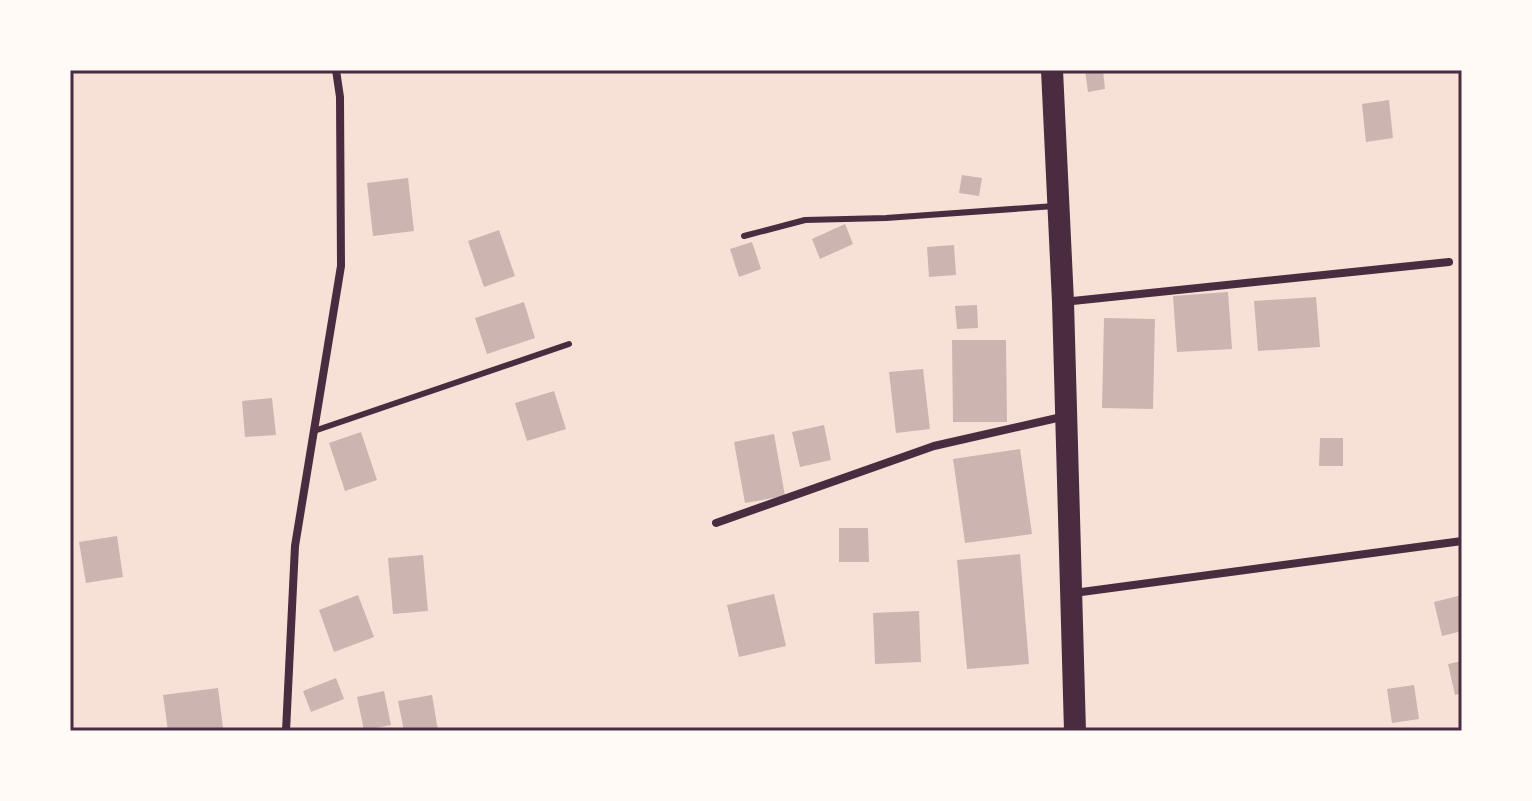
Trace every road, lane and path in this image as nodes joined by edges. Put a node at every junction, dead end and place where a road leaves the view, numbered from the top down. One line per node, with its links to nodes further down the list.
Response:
1 (336, 70): 9 (street)
2 (1052, 70): 3 (highway)
3 (1058, 206): 4 (lane); 6 (highway)
4 (744, 236)
5 (1449, 262): 6 (street)
6 (1063, 302): 8 (highway)
7 (569, 344): 9 (lane)
8 (1067, 416): 10 (street); 12 (highway)
9 (314, 431): 13 (street)
10 (716, 523)
11 (1462, 541): 12 (street)
12 (1071, 594): 14 (highway)
13 (286, 731)
14 (1075, 731)

